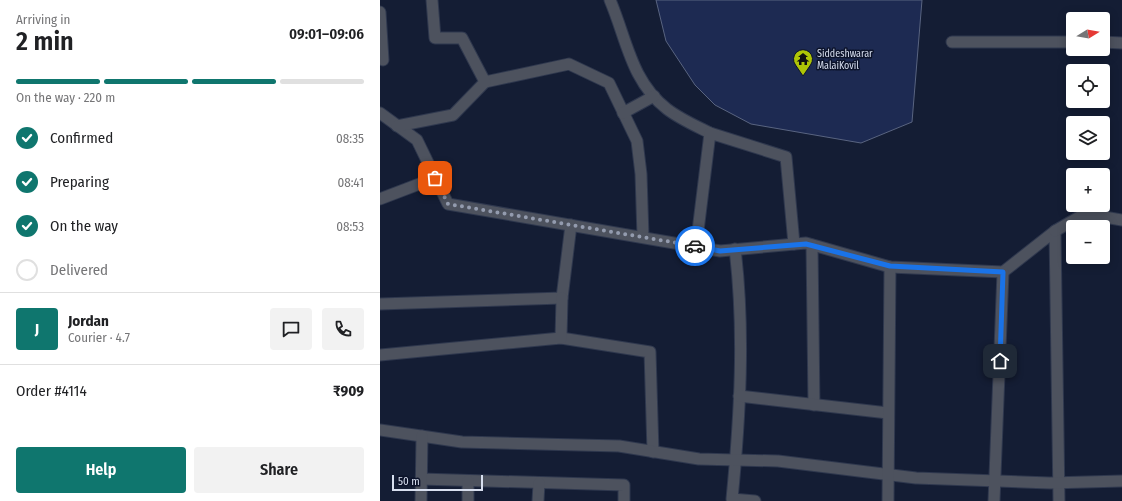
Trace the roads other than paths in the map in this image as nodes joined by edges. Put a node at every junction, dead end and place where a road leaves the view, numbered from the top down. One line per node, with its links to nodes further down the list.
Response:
1 (432, 0): 9 (street)
2 (610, 0): 10 (street)
3 (380, 12): 8 (street)
4 (952, 42): 5 (street)
5 (1066, 42)
6 (1110, 42): 7 (street)
7 (1122, 43)
8 (383, 60)
9 (485, 82): 12 (street); 13 (street)
10 (654, 96): 12 (street); 14 (street)
11 (380, 113): 13 (street)
12 (623, 113): 20 (street)
13 (397, 126): 15 (street)
14 (710, 133): 21 (street); 23 (street)
15 (435, 178): 16 (street); 18 (street)
16 (380, 199)
17 (1122, 220): 19 (street)
18 (571, 225): 20 (street); 27 (street)
19 (1055, 231): 26 (street); 44 (street)
20 (643, 237): 23 (street)
21 (794, 244): 22 (street); 24 (street)
22 (812, 244): 25 (street); 32 (street)
23 (696, 246): 24 (street)
24 (735, 249): 31 (street)
25 (890, 266): 26 (street); 33 (street)
26 (1003, 272): 41 (street)
27 (562, 298): 28 (street); 29 (street)
28 (380, 304)
29 (561, 338): 30 (street); 36 (street)
30 (380, 355)
31 (738, 396): 32 (street); 37 (street)
32 (814, 405): 33 (street)
33 (888, 413): 38 (street)
34 (380, 430): 35 (street)
35 (422, 436): 36 (street); 39 (street)
36 (653, 452): 37 (street)
37 (736, 460): 38 (street); 49 (street)
38 (888, 474): 41 (street); 50 (street)
39 (422, 479): 40 (street); 45 (street)
40 (468, 481): 43 (street); 46 (street)
41 (995, 481): 44 (street); 51 (street)
42 (1122, 481): 44 (street)
43 (539, 483): 47 (street); 48 (street)
44 (1060, 483): 52 (street)
45 (421, 501)
46 (468, 501)
47 (538, 501)
48 (624, 501)
49 (755, 501)
50 (888, 501)
51 (994, 501)
52 (1060, 501)

